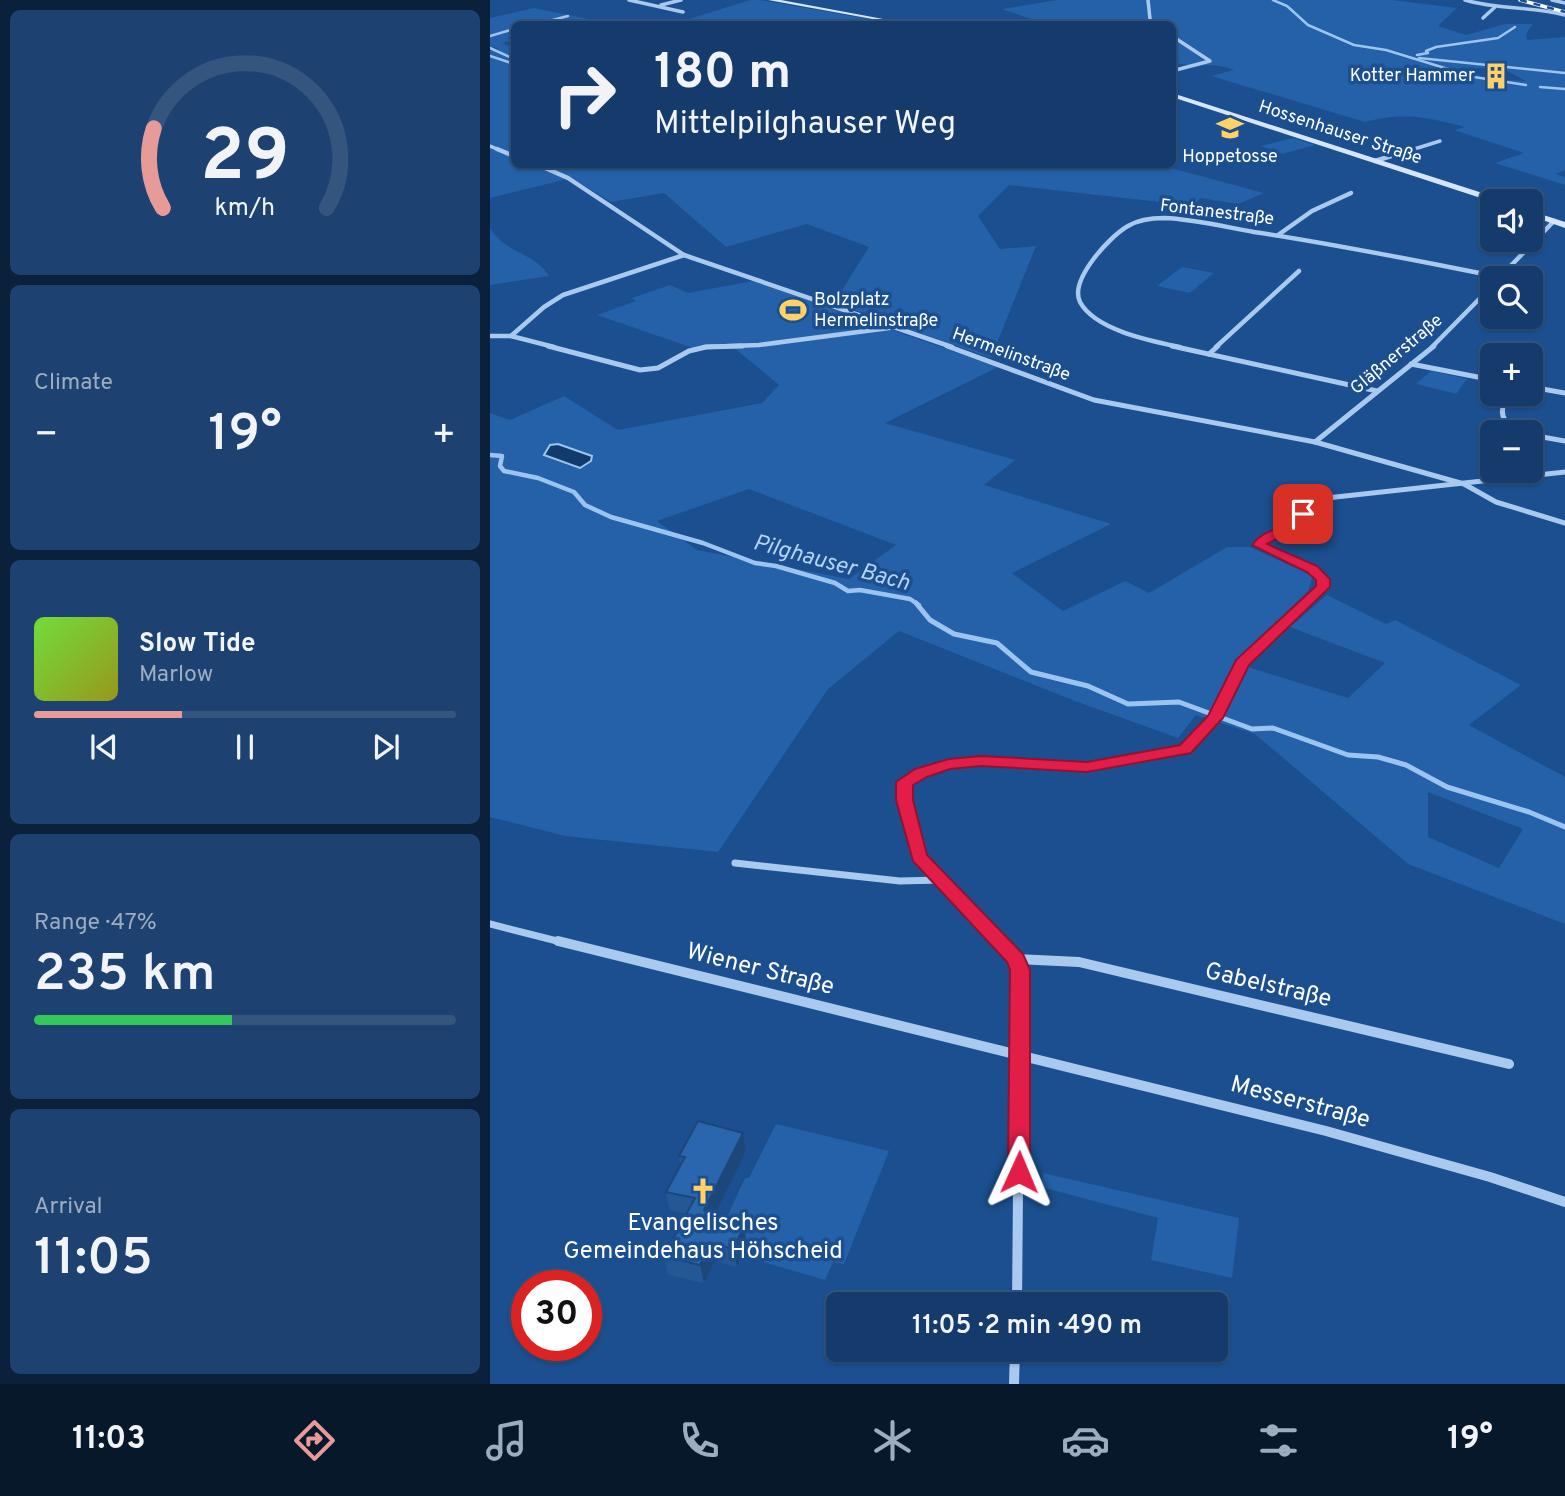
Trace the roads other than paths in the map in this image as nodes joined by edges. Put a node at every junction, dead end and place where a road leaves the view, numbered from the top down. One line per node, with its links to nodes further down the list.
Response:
1 (629, 0): 8 (street)
2 (681, 0): 8 (street)
3 (771, 0): 13 (street)
4 (1148, 0): 14 (street)
5 (1465, 0): 9 (street)
6 (1552, 0): 7 (street)
7 (1565, 3)
8 (657, 6): 10 (street)
9 (1495, 7): 11 (street); 12 (street)
10 (683, 12)
11 (1565, 15)
12 (1483, 18)
13 (890, 21)
14 (1152, 21)
15 (1176, 39): 16 (street)
16 (1176, 70)
17 (1176, 96): 21 (street, Hossenhauser Straße)
18 (1440, 141): 21 (street)
19 (490, 146): 20 (street)
20 (511, 155)
21 (1375, 161): 24 (street, Hossenhauser Straße)
22 (545, 168): 29 (street, Hermelinstraße)
23 (1350, 193): 28 (street)
24 (1480, 195)
25 (1543, 217): 26 (street)
26 (1554, 221): 27 (street); 30 (street)
27 (1565, 225)
28 (1278, 235): 32 (street, Fontanestraße); 37 (street, Fontanestraße)
29 (684, 255): 34 (street, Hermelinstraße); 36 (street)
30 (1511, 266)
31 (1299, 271): 37 (street)
32 (1480, 274)
33 (1480, 299): 38 (street, Gläßnerstraße)
34 (893, 328): 36 (street); 45 (street, Hermelinstraße)
35 (490, 336): 36 (street)
36 (511, 336)
37 (1209, 354): 41 (street, Fontanestraße)
38 (1411, 364): 39 (street); 41 (street, Gläßnerstraße)
39 (1480, 377)
40 (1543, 389): 42 (street)
41 (1377, 391): 45 (street, Gläßnerstraße)
42 (1565, 393)
43 (1543, 437): 44 (street)
44 (1565, 441)
45 (1315, 442): 47 (street, Hermelinstraße)
46 (1565, 472): 47 (street)
47 (1464, 484): 48 (street); 50 (street)
48 (1565, 523)
49 (735, 863): 50 (street)
50 (940, 880): 52 (street)
51 (490, 924): 53 (street, Wiener Straße)
52 (1016, 959): 53 (street); 54 (street, Gabelstraße)
53 (1021, 1055): 55 (street, Messerstraße); 56 (street)
54 (1510, 1063)
55 (1565, 1202)
56 (1017, 1292)
57 (1015, 1362): 58 (street)
58 (1014, 1384)

